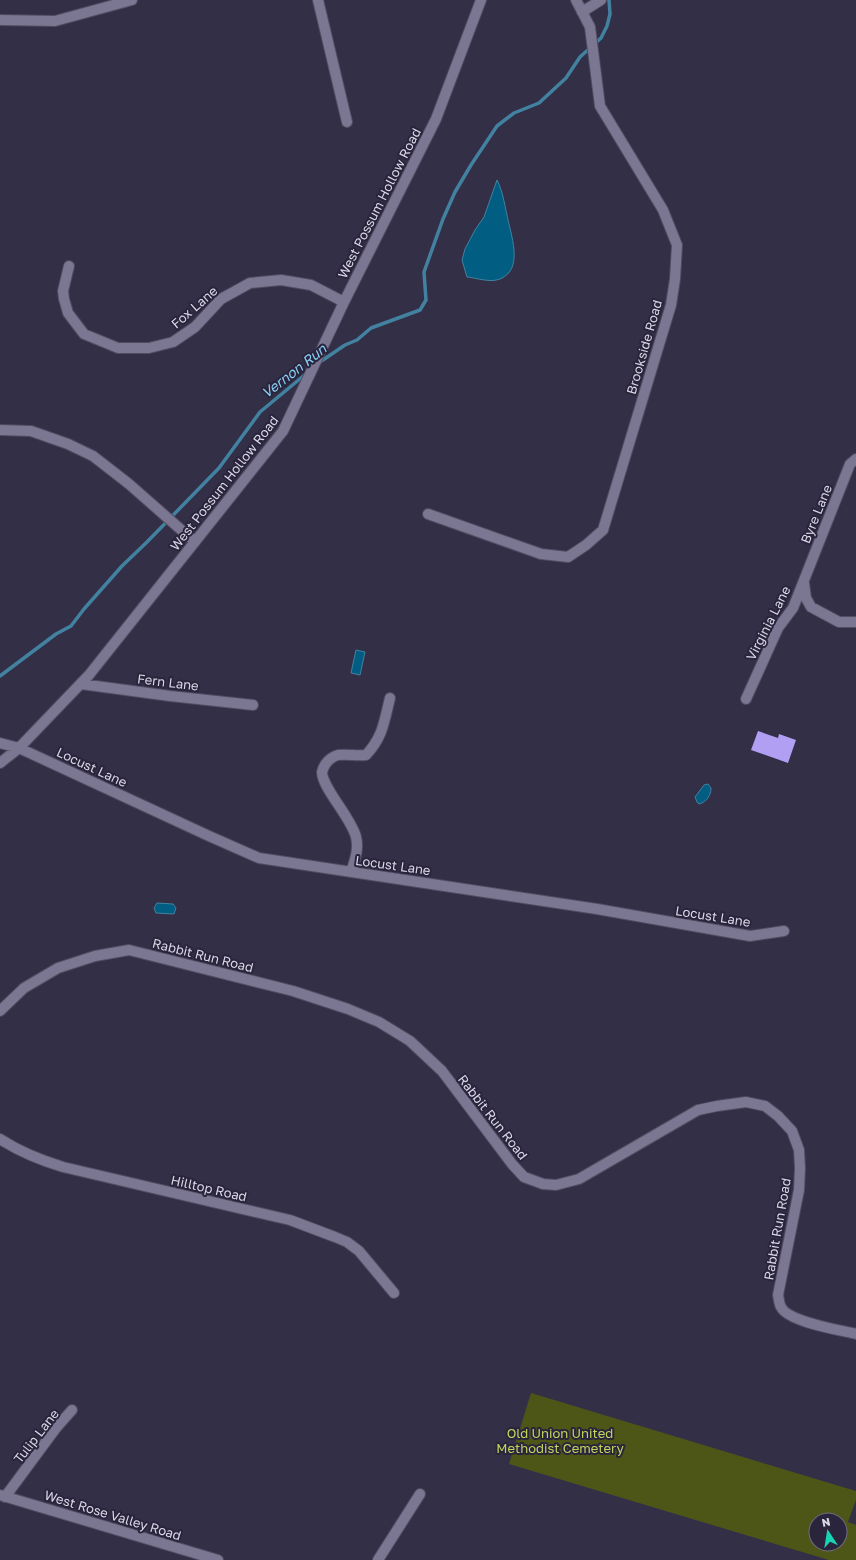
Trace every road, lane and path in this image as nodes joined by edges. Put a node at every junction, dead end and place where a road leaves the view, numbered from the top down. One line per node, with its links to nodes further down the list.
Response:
1 (132, 0): 7 (street)
2 (318, 0): 8 (street)
3 (481, 0): 10 (street, West Possum Hollow Road)
4 (576, 0): 6 (street, Brookside Road)
5 (601, 0): 6 (street)
6 (582, 12): 13 (street, Brookside Road)
7 (0, 20)
8 (348, 122)
9 (68, 266): 10 (street, Fox Lane)
10 (344, 302): 14 (street, West Possum Hollow Road)
11 (0, 430): 14 (street)
12 (856, 459): 15 (street, Byre Lane)
13 (428, 514)
14 (195, 542): 17 (street, West Possum Hollow Road)
15 (803, 581): 16 (street); 19 (street, Virginia Lane)
16 (856, 622)
17 (81, 684): 20 (street, Fern Lane); 22 (street, West Possum Hollow Road)
18 (390, 698): 24 (street)
19 (746, 699)
20 (253, 705)
21 (0, 743): 22 (street, Locust Lane)
22 (19, 748): 23 (street, West Possum Hollow Road); 24 (street, Locust Lane)
23 (0, 763)
24 (352, 872): 25 (street, Locust Lane)
25 (784, 931)
26 (0, 1011): 29 (street, Rabbit Run Road)
27 (0, 1139): 28 (street, Hilltop Road)
28 (394, 1293)
29 (856, 1334)
30 (72, 1410): 32 (street, Tulip Lane)
31 (420, 1494): 34 (street)
32 (3, 1496): 33 (street, West Rose Valley Road)
33 (218, 1560)
34 (378, 1560)

